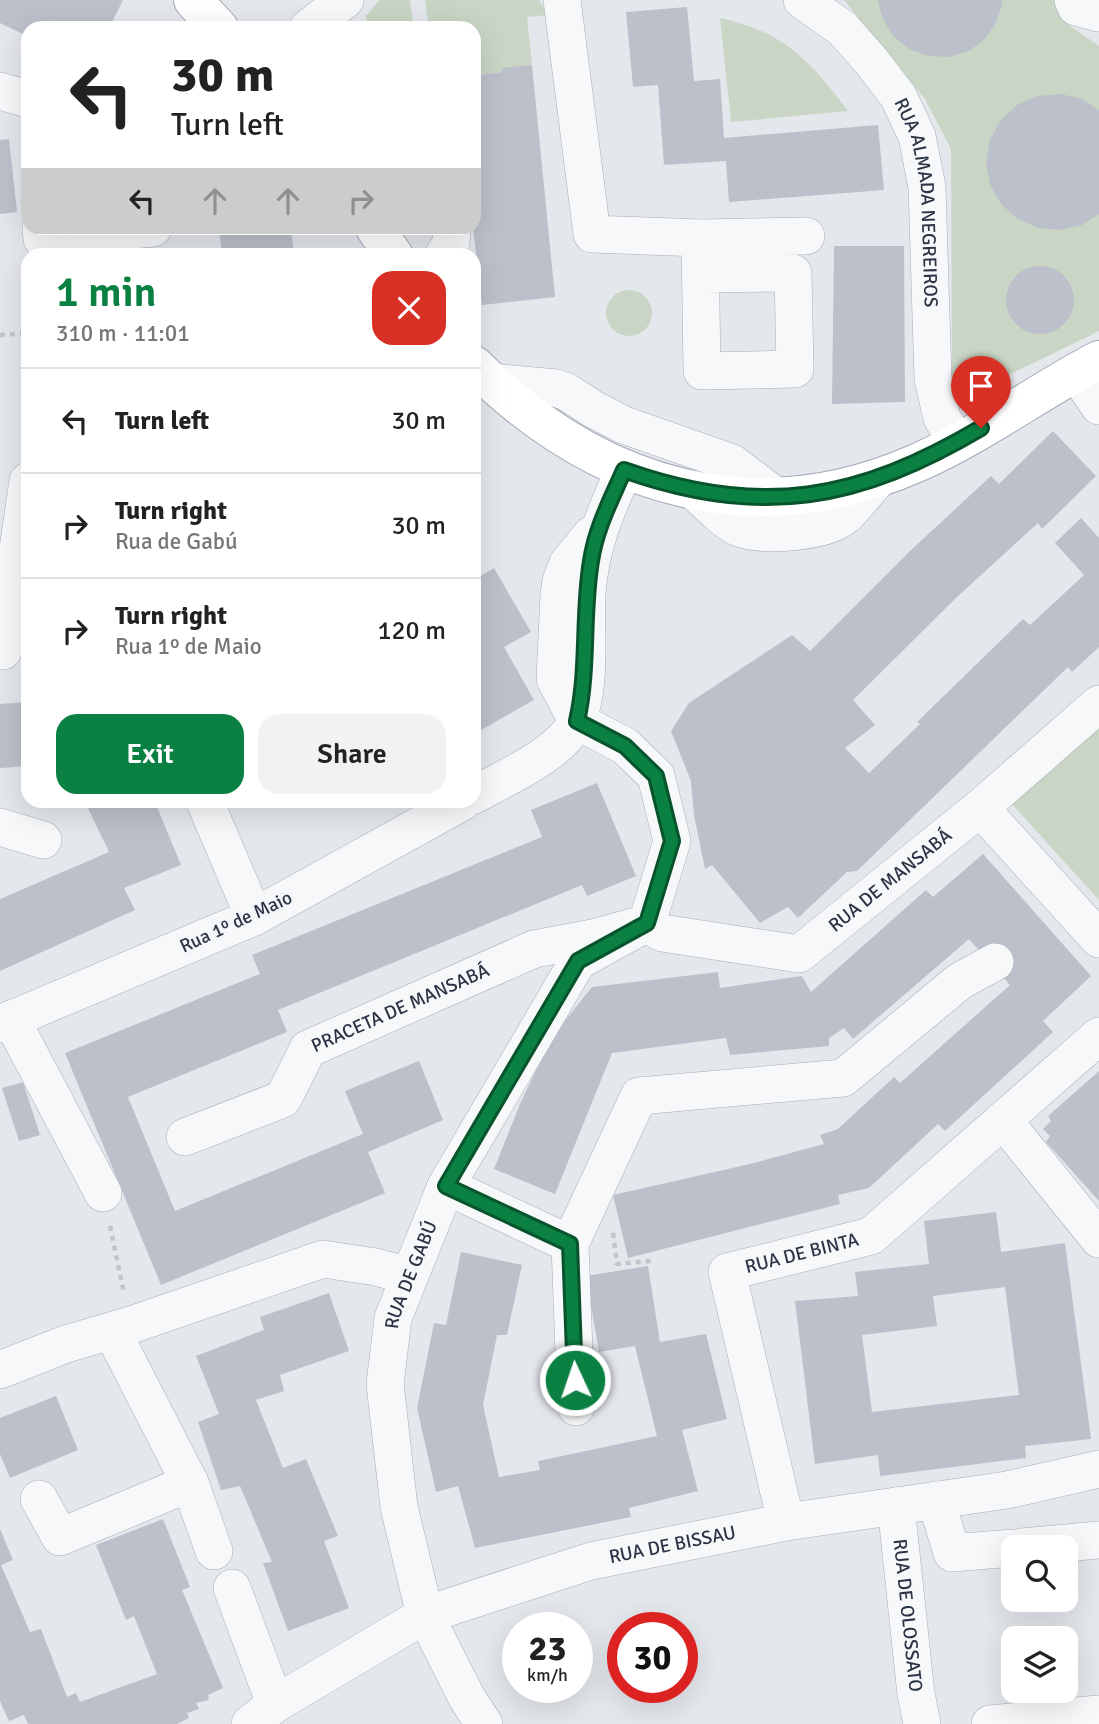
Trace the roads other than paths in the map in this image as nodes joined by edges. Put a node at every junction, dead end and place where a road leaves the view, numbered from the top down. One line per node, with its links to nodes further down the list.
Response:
1 (193, 0): 5 (main road)
2 (345, 0): 6 (street)
3 (562, 0): 10 (street)
4 (802, 0): 15 (street, RUA ALMADA NEGREIROS)
5 (212, 21)
6 (317, 21)
7 (42, 235): 8 (street)
8 (62, 235)
9 (806, 236): 10 (street)
10 (700, 238): 11 (street)
11 (700, 274)
12 (1088, 366): 14 (street); 15 (main road)
13 (483, 374): 16 (main road); 19 (street)
14 (1099, 405)
15 (957, 442): 17 (main road)
16 (624, 470): 18 (main road); 23 (street)
17 (878, 479): 18 (street); 19 (main road)
18 (692, 490): 19 (main road)
19 (778, 497)
20 (21, 548): 21 (street)
21 (10, 652)
22 (1099, 704): 27 (street, RUA DE MANSABÁ)
23 (577, 721): 24 (street); 31 (street)
24 (481, 791)
25 (208, 808): 30 (street)
26 (451, 808): 30 (street, Rua 1º de Maio)
27 (980, 808): 31 (street, RUA DE MANSABÁ); 32 (street)
28 (0, 827): 29 (street)
29 (43, 840)
30 (254, 917): 34 (street, Rua 1º de Maio)
31 (647, 923): 37 (street, PRACETA DE MANSABÁ); 38 (street, RUA DE GABÚ)
32 (1099, 939)
33 (995, 962): 41 (street)
34 (6, 1022): 39 (street)
35 (1099, 1036): 36 (street, RUA DE BINTA)
36 (1003, 1120): 40 (street); 51 (street, RUA DE BINTA)
37 (185, 1137)
38 (446, 1186): 41 (street); 42 (street, RUA DE GABÚ)
39 (103, 1193)
40 (1099, 1239)
41 (570, 1244): 45 (street)
42 (409, 1276): 43 (street); 57 (street, RUA DE GABÚ)
43 (122, 1328): 44 (street); 47 (street)
44 (0, 1370)
45 (576, 1407)
46 (1099, 1469): 49 (street, RUA DE BISSAU)
47 (190, 1483): 48 (street); 55 (street)
48 (39, 1499)
49 (936, 1500): 50 (street, RUA DE BISSAU); 54 (street)
50 (896, 1506): 51 (street, RUA DE BISSAU); 61 (street, RUA DE OLOSSATO)
51 (786, 1522): 57 (street, RUA DE BISSAU)
52 (1099, 1540): 53 (street)
53 (1078, 1542)
54 (1001, 1549)
55 (214, 1551)
56 (232, 1588): 58 (street)
57 (425, 1615): 58 (street, RUA DE BISSAU); 60 (street, RUA DE GABÚ)
58 (262, 1714)
59 (1099, 1714): 62 (street)
60 (484, 1724)
61 (922, 1724)
62 (990, 1724)

